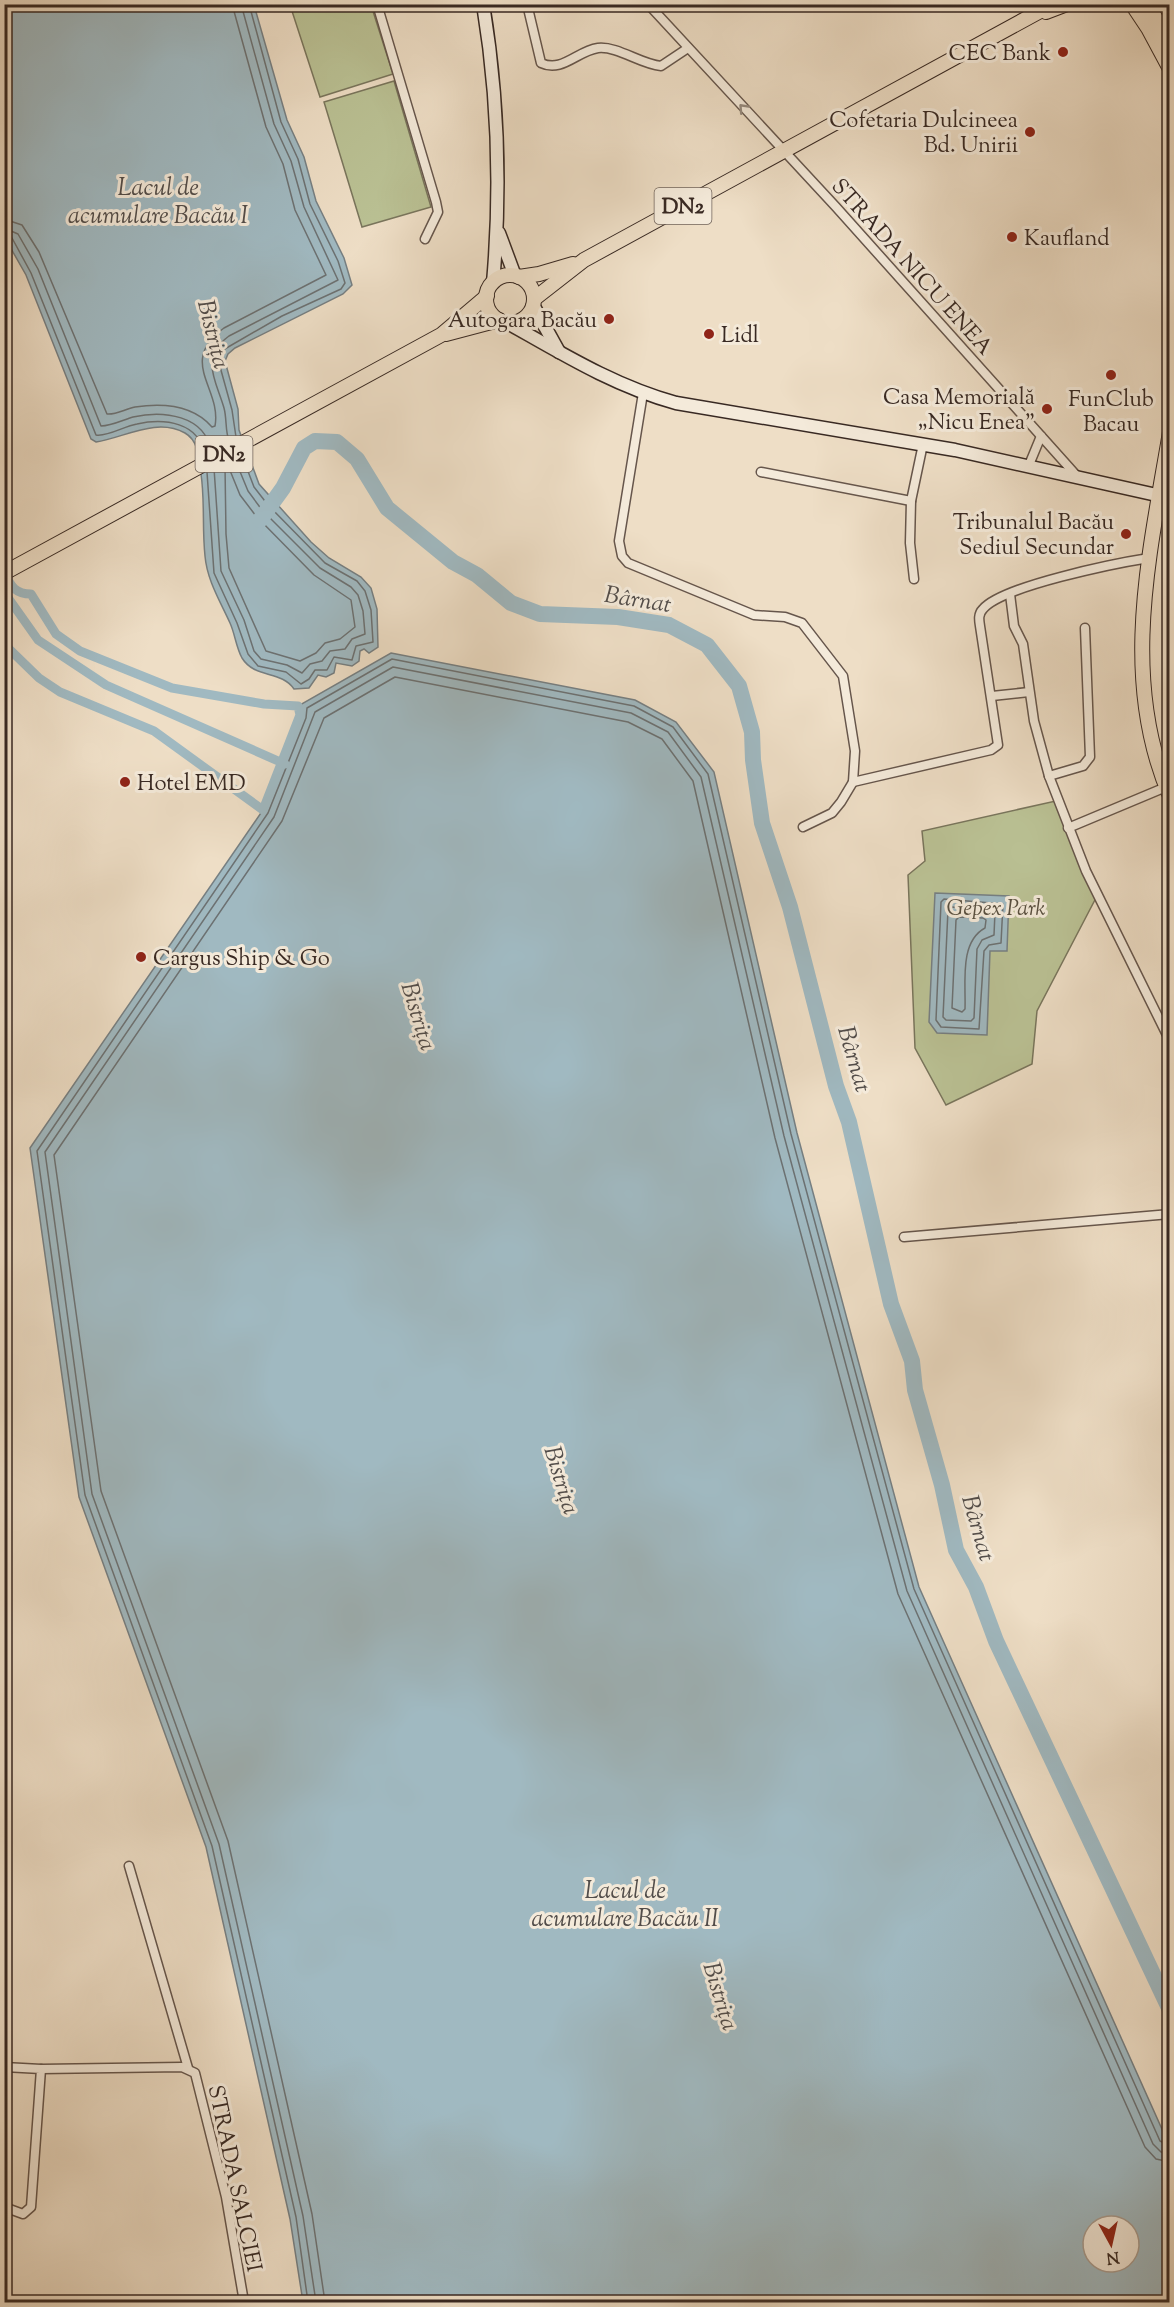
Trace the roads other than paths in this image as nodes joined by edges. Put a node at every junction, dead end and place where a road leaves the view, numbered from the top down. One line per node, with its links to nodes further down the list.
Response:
1 (377, 4): 15 (street)
2 (483, 4): 14 (main road)
3 (527, 4): 11 (street)
4 (648, 4): 11 (street, STRADA NICU ENEA)
5 (1053, 4): 9 (main road, DN2)
6 (1067, 4): 9 (main road, DN2)
7 (1132, 4): 12 (main road)
8 (1148, 4): 10 (main road)
9 (1030, 18): 13 (main road, DN2)
10 (1170, 45)
11 (688, 48): 13 (street, STRADA NICU ENEA, one-way to 11)
12 (1170, 69)
13 (782, 151): 16 (main road, DN2); 25 (street, STRADA NICU ENEA)
14 (498, 229): 17 (main road); 18 (main road)
15 (425, 239)
16 (584, 260): 17 (main road, DN2); 19 (main road, DN2)
17 (517, 276): 18 (main road, DN2); 19 (main road)
18 (490, 290): 20 (main road); 21 (main road, DN2)
19 (534, 302): 20 (main road, DN2); 22 (main road)
20 (502, 321): 21 (main road, DN2); 22 (main road)
21 (441, 335): 33 (main road, DN2)
22 (560, 353): 23 (main road)
23 (643, 393): 26 (main road); 40 (street)
24 (1170, 432): 30 (main road)
25 (1041, 436): 27 (street); 29 (street, STRADA NICU ENEA)
26 (923, 444): 27 (main road); 31 (street)
27 (1029, 465): 29 (main road)
28 (761, 472): 31 (street)
29 (1075, 474): 30 (main road)
30 (1164, 497): 32 (main road)
31 (911, 501): 34 (street)
32 (1149, 558): 35 (street); 41 (main road)
33 (4, 573)
34 (914, 579)
35 (1010, 594): 37 (street); 38 (street)
36 (1085, 628): 39 (street)
37 (1029, 692): 38 (street); 39 (street)
38 (992, 696): 40 (street)
39 (1049, 776): 43 (street)
40 (853, 782): 42 (street)
41 (1168, 791): 43 (street)
42 (803, 827)
43 (1068, 828): 44 (street)
44 (1170, 1041)
45 (1170, 1214): 46 (street)
46 (904, 1237)
47 (129, 1866): 49 (street)
48 (4, 2067): 50 (street, STRADA SALCIEI)
49 (188, 2068): 50 (street, STRADA SALCIEI); 52 (street, STRADA SALCIEI)
50 (41, 2069): 51 (street)
51 (4, 2206)
52 (244, 2302)

